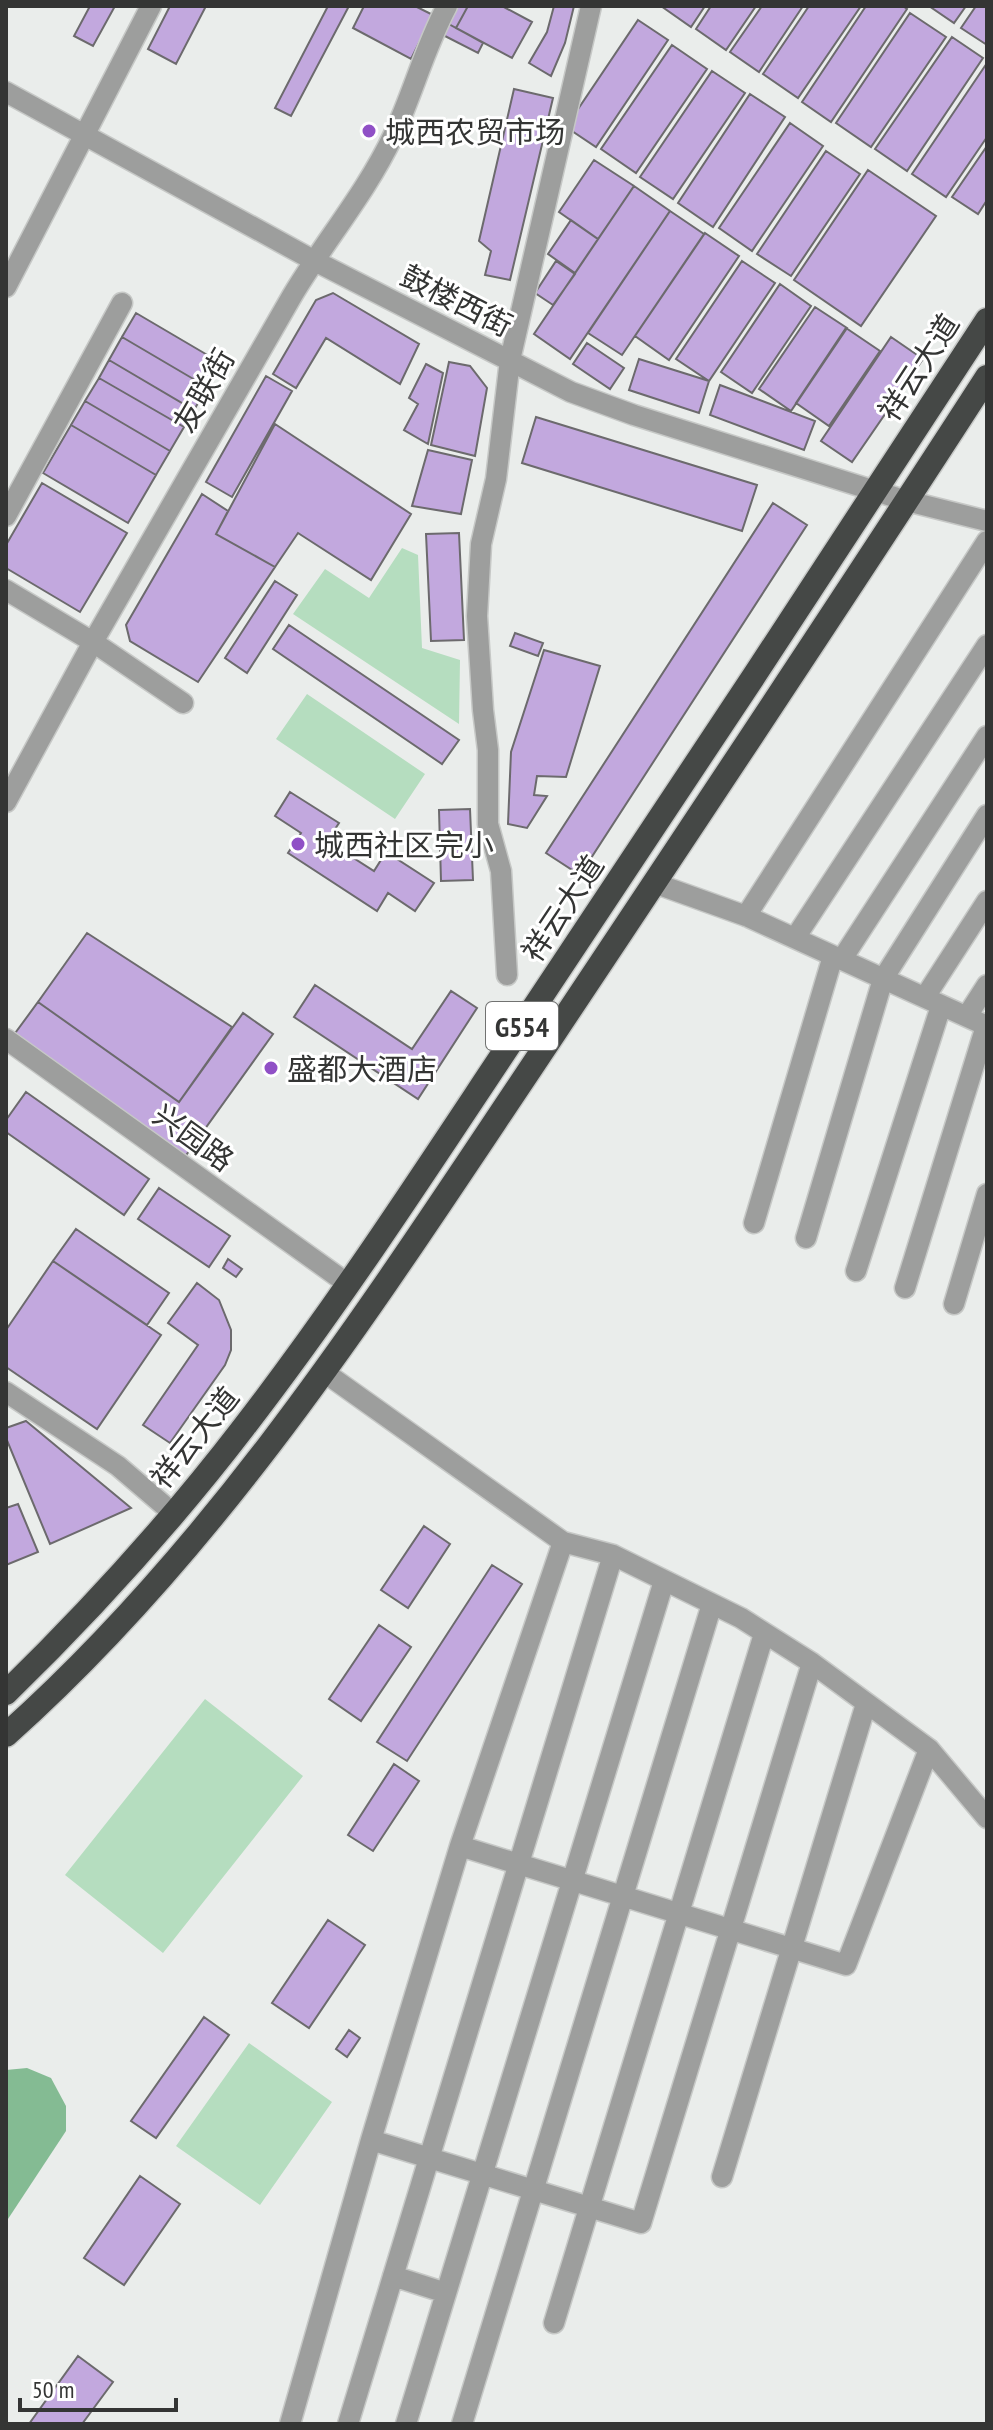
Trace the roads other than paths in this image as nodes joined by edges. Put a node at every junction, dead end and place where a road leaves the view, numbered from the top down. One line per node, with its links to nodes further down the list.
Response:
1 (151, 6): 5 (street)
2 (447, 6): 6 (street, 友联街)
3 (591, 6): 10 (street)
4 (6, 92): 5 (street, 鼓楼西街)
5 (84, 134): 6 (street, 鼓楼西街); 7 (street)
6 (313, 260): 10 (street, 鼓楼西街); 18 (street, 友联街)
7 (6, 287)
8 (122, 303): 14 (street)
9 (987, 320): 12 (highway, 祥云大道 / G554)
10 (510, 360): 12 (street, 鼓楼西街); 29 (street)
11 (987, 377): 13 (highway, 祥云大道 / G554)
12 (876, 491): 13 (street, 鼓楼西街); 40 (highway, 祥云大道 / G554)
13 (907, 501): 15 (street, 鼓楼西街); 24 (highway, 祥云大道 / G554)
14 (6, 516)
15 (987, 521)
16 (987, 541): 26 (street)
17 (6, 590): 18 (street)
18 (93, 642): 20 (street); 22 (street, 友联街)
19 (983, 659): 27 (street)
20 (183, 703)
21 (987, 736): 28 (street)
22 (6, 802)
23 (987, 815): 30 (street)
24 (654, 883): 26 (street); 43 (highway, 祥云大道 / G554)
25 (987, 901): 32 (street)
26 (746, 916): 27 (street)
27 (795, 938): 28 (street)
28 (837, 958): 30 (street); 37 (street)
29 (507, 975)
30 (883, 979): 32 (street); 38 (street)
31 (987, 985): 33 (street)
32 (933, 1001): 33 (street); 39 (street)
33 (967, 1016): 34 (street)
34 (987, 1026): 41 (street)
35 (6, 1039): 40 (street, 兴园路)
36 (987, 1194): 42 (street)
37 (754, 1223)
38 (806, 1238)
39 (856, 1271)
40 (348, 1284): 45 (highway, 祥云大道 / G554)
41 (905, 1288)
42 (954, 1304)
43 (324, 1372): 46 (street); 54 (highway, 祥云大道 / G554)
44 (6, 1392): 45 (street)
45 (174, 1514): 52 (highway, 祥云大道 / G554)
46 (563, 1542): 47 (street); 57 (street)
47 (613, 1555): 48 (street); 58 (street)
48 (664, 1581): 49 (street); 59 (street)
49 (712, 1604): 50 (street); 60 (street)
50 (764, 1634): 51 (street); 61 (street)
51 (812, 1663): 53 (street); 62 (street)
52 (6, 1693)
53 (866, 1704): 55 (street); 63 (street)
54 (6, 1735)
55 (929, 1749): 56 (street); 63 (street)
56 (987, 1818)
57 (460, 1846): 58 (street); 64 (street)
58 (519, 1864): 59 (street); 65 (street)
59 (572, 1880): 60 (street); 66 (street)
60 (623, 1896): 61 (street); 68 (street)
61 (679, 1914): 62 (street); 69 (street)
62 (730, 1929): 63 (street); 69 (street)
63 (792, 1948): 67 (street)
64 (371, 2140): 65 (street); 73 (street)
65 (429, 2158): 66 (street); 70 (street)
66 (482, 2174): 68 (street); 71 (street)
67 (722, 2177)
68 (534, 2190): 69 (street); 76 (street)
69 (590, 2208): 72 (street)
70 (393, 2276): 71 (street); 74 (street)
71 (446, 2293): 75 (street)
72 (554, 2323)
73 (290, 2424)
74 (348, 2424)
75 (406, 2424)
76 (462, 2424)

